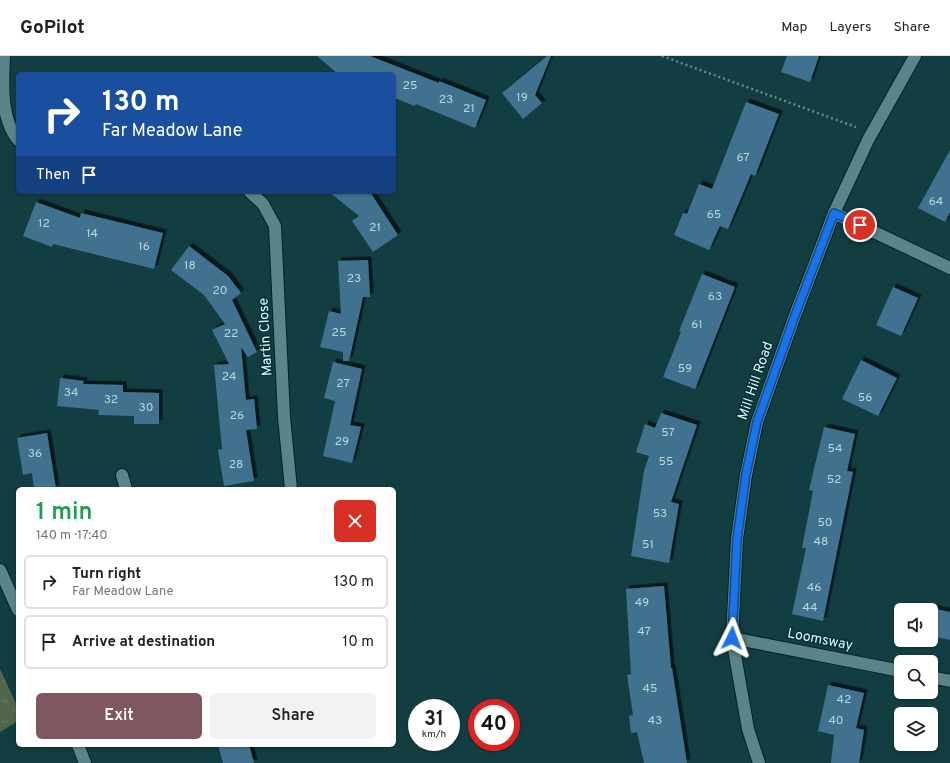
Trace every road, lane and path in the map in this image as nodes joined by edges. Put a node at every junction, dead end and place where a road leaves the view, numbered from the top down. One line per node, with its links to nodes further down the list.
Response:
1 (4, 56): 5 (street)
2 (662, 56): 4 (path)
3 (915, 56): 4 (street, Mill Hill Road)
4 (872, 133): 7 (street, Mill Hill Road)
5 (16, 138)
6 (252, 194): 11 (street, Martin Close)
7 (834, 213): 8 (street); 14 (street, Mill Hill Road)
8 (950, 268)
9 (122, 475): 10 (street)
10 (125, 487)
11 (291, 487)
12 (0, 570): 13 (street)
13 (16, 606)
14 (732, 638): 15 (street, Loomsway); 20 (street, Mill Hill Road)
15 (894, 670)
16 (938, 678): 17 (street)
17 (950, 681)
18 (79, 747): 19 (street)
19 (85, 763)
20 (758, 763)

